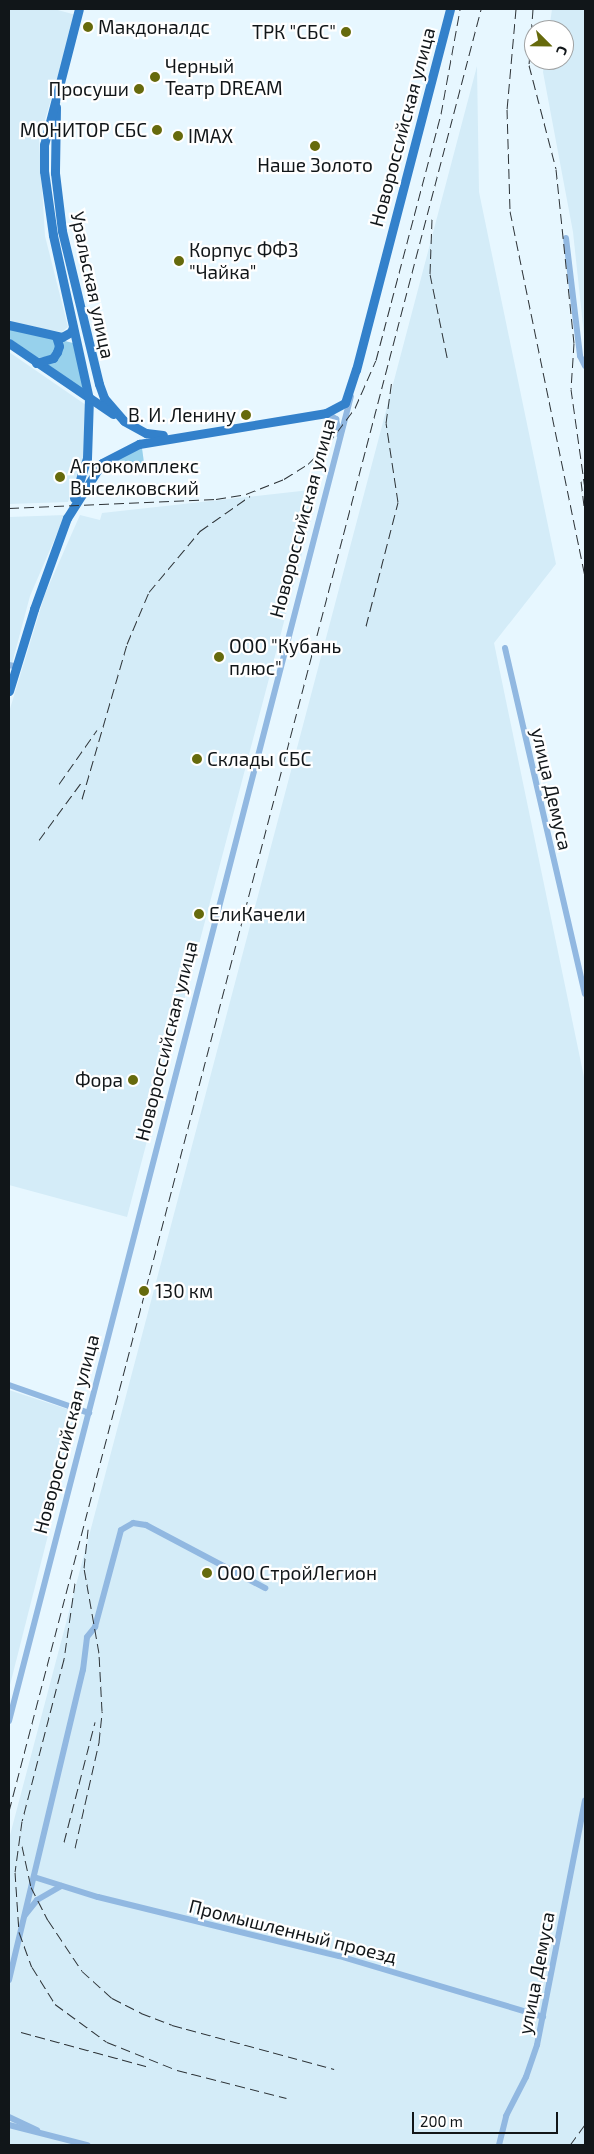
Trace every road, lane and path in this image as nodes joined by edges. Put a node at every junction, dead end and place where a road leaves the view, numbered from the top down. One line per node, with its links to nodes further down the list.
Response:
1 (79, 9): 3 (main road, Уральская улица)
2 (450, 9): 15 (main road, Новороссийская улица)
3 (56, 90): 4 (main road, Уральская улица); 5 (main road, Уральская улица)
4 (55, 150): 5 (main road); 7 (main road, Уральская улица)
5 (44, 166): 8 (main road, Уральская улица)
6 (566, 238): 14 (street)
7 (66, 256): 8 (main road); 18 (main road, Уральская улица)
8 (61, 276): 10 (main road, Уральская улица)
9 (9, 325): 11 (main road)
10 (73, 327): 11 (main road); 16 (main road, Уральская улица)
11 (56, 336): 13 (main road)
12 (9, 343): 13 (main road)
13 (36, 363): 16 (main road)
14 (585, 366)
15 (356, 370): 17 (main road, Новороссийская улица); 20 (street, Новороссийская улица)
16 (89, 399): 18 (main road); 21 (main road, Уральская улица)
17 (326, 413): 19 (main road, Новороссийская улица); 20 (street)
18 (124, 421): 19 (main road, Уральская улица)
19 (178, 436): 22 (main road, Новороссийская улица)
20 (337, 452): 30 (street, Новороссийская улица)
21 (87, 458): 22 (main road); 23 (main road, Уральская улица)
22 (102, 463): 23 (main road)
23 (52, 556): 25 (main road)
24 (505, 648): 28 (street, улица Демуса)
25 (13, 666): 26 (main road); 27 (main road)
26 (9, 687)
27 (9, 691)
28 (585, 994)
29 (9, 1386): 30 (street)
30 (89, 1413): 32 (street, Новороссийская улица)
31 (265, 1588): 34 (street)
32 (9, 1721)
33 (585, 1801): 38 (street, улица Демуса)
34 (34, 1877): 35 (street, Промышленный проезд); 36 (street)
35 (62, 1886): 36 (street); 38 (street, Промышленный проезд)
36 (23, 1919): 37 (street)
37 (9, 1980)
38 (543, 2017): 43 (street, улица Демуса)
39 (9, 2117): 41 (street)
40 (9, 2125): 41 (street)
41 (50, 2136): 42 (street)
42 (87, 2145)
43 (500, 2145)

